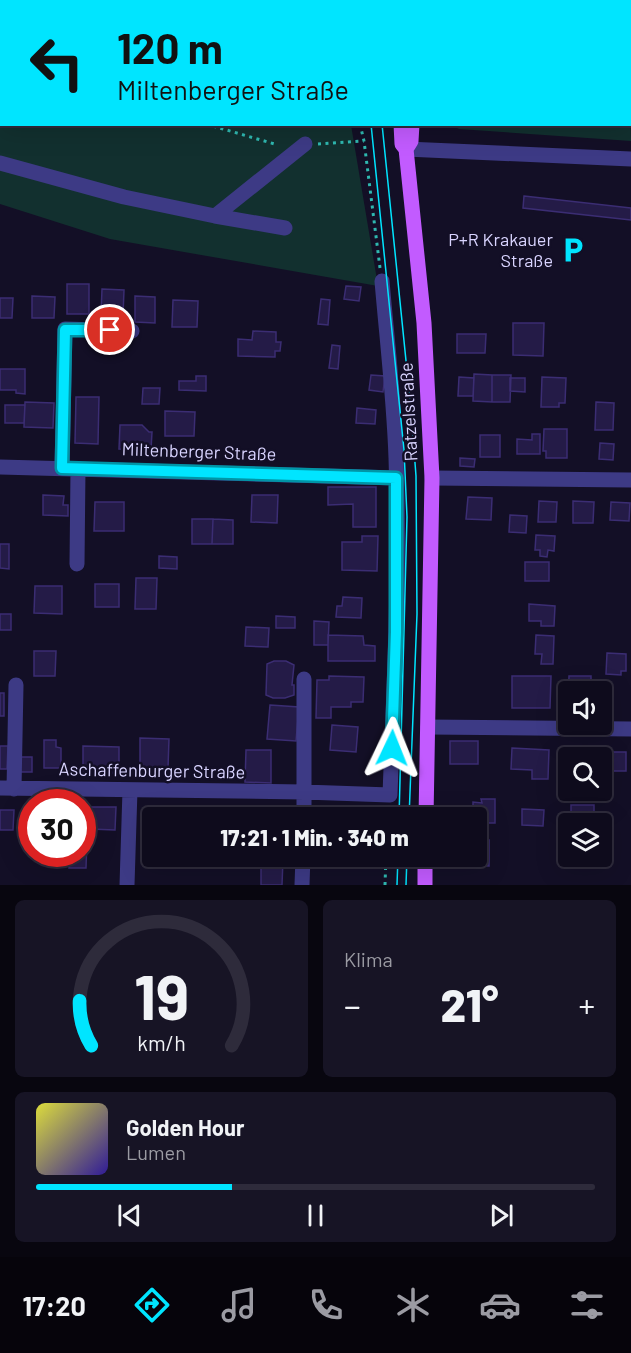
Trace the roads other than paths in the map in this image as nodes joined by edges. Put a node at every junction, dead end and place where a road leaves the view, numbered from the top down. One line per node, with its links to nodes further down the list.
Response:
1 (401, 126): 4 (main road, Ratzelstraße)
2 (412, 126): 4 (main road, Ratzelstraße)
3 (305, 144): 7 (street)
4 (406, 149): 5 (street); 15 (main road, Ratzelstraße)
5 (631, 159)
6 (0, 164): 7 (street)
7 (214, 216): 8 (street)
8 (285, 228)
9 (382, 281): 14 (street)
10 (132, 331): 12 (street)
11 (0, 467): 12 (street, Miltenberger Straße)
12 (62, 468): 13 (street, Miltenberger Straße)
13 (78, 468): 14 (street, Miltenberger Straße); 17 (street)
14 (396, 478): 24 (street, Aschaffenburger Straße)
15 (432, 478): 16 (street); 20 (main road, Ratzelstraße)
16 (631, 480)
17 (77, 564)
18 (304, 680): 24 (street)
19 (16, 684): 22 (street)
20 (428, 727): 21 (street); 26 (main road, Ratzelstraße)
21 (631, 729)
22 (7, 788): 23 (street, Aschaffenburger Straße)
23 (130, 790): 24 (street, Aschaffenburger Straße); 29 (street)
24 (304, 792): 25 (street)
25 (304, 807)
26 (426, 807)
27 (303, 867): 30 (street)
28 (425, 867): 31 (main road)
29 (127, 885)
30 (302, 885)
31 (425, 885)

